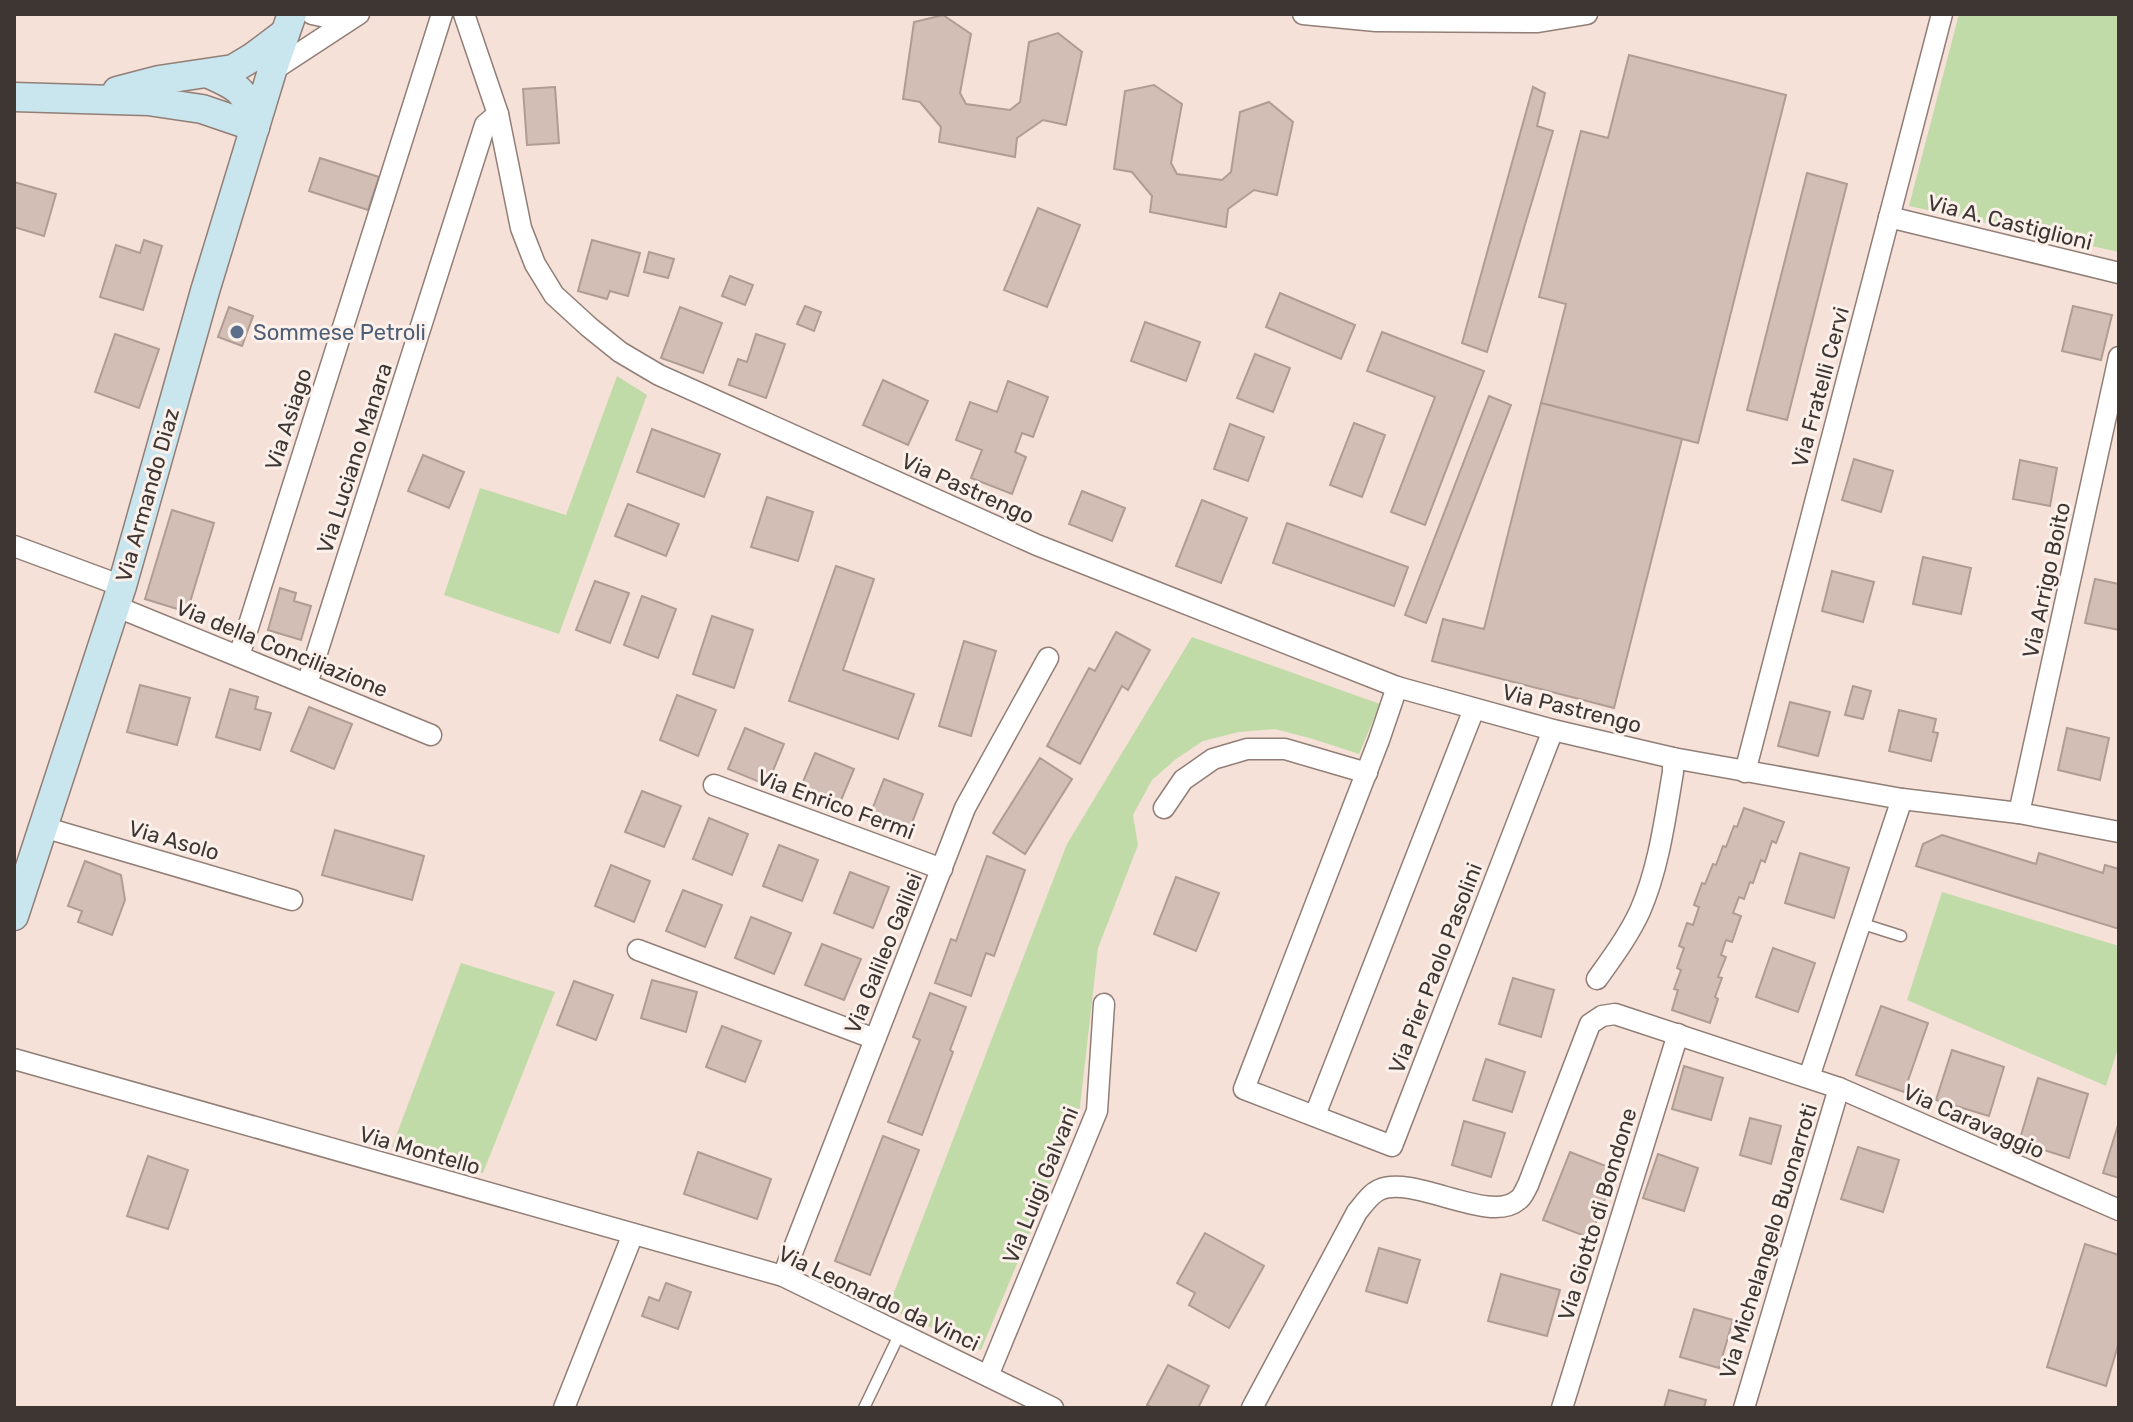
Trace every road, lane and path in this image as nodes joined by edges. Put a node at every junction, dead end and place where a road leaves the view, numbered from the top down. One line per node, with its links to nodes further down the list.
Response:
1 (312, 14): 7 (street)
2 (442, 14): 20 (street, Via Asiago)
3 (464, 14): 13 (street, Via Pastrengo)
4 (1303, 14): 5 (street)
5 (1587, 14)
6 (1942, 14): 15 (street, Via Fratelli Cervi)
7 (358, 15): 9 (street)
8 (288, 24): 9 (main road, Via Armando Diaz); 10 (main road)
9 (272, 71): 14 (main road, Via Armando Diaz)
10 (209, 74): 12 (main road); 14 (main road)
11 (14, 97): 12 (main road)
12 (85, 99): 14 (main road)
13 (498, 114): 22 (street, Via Luciano Manara); 23 (street, Via Pastrengo)
14 (255, 127): 19 (main road, Via Armando Diaz)
15 (1889, 217): 16 (street, Via A. Castiglioni); 28 (street, Via Fratelli Cervi)
16 (2119, 273)
17 (2119, 357): 33 (street, Via Arrigo Boito)
18 (14, 546): 19 (street, Via della Conciliazione)
19 (119, 596): 20 (street, Via della Conciliazione); 34 (main road, Via Armando Diaz)
20 (239, 656): 22 (street, Via della Conciliazione)
21 (1048, 658): 36 (street, Via Galileo Galilei)
22 (307, 684): 26 (street, Via della Conciliazione)
23 (1397, 687): 24 (street, Via Pastrengo); 29 (street, Via Pier Paolo Pasolini)
24 (1474, 709): 25 (street, Via Pastrengo); 49 (street)
25 (1553, 730): 27 (street, Via Pastrengo); 49 (street, Via Pier Paolo Pasolini)
26 (431, 735)
27 (1673, 758): 28 (street, Via Pastrengo); 42 (street)
28 (1745, 772): 31 (street, Via Pastrengo)
29 (1367, 773): 32 (street); 49 (street, Via Pier Paolo Pasolini)
30 (714, 785): 36 (street, Via Enrico Fermi)
31 (1902, 799): 33 (street, Via Pastrengo); 39 (street)
32 (1164, 808)
33 (2019, 813): 35 (street, Via Pastrengo)
34 (43, 827): 37 (street, Via Asolo); 38 (main road, Via Armando Diaz)
35 (2119, 832)
36 (942, 869): 45 (street, Via Galileo Galilei)
37 (292, 900)
38 (14, 916)
39 (1860, 923): 40 (lane); 47 (street)
40 (1901, 936)
41 (638, 950): 45 (street)
42 (1597, 979)
43 (1104, 1004): 54 (street, Via Luigi Galvani)
44 (1678, 1034): 47 (street, Via Caravaggio); 58 (street, Via Caravaggio); 59 (street, Via Giotto di Bondone)
45 (875, 1039): 52 (street, Via Galileo Galilei)
46 (14, 1059): 51 (street, Via Montello)
47 (1809, 1077): 48 (street, Via Caravaggio)
48 (1839, 1088): 50 (street, Via Caravaggio); 60 (street, Via Michelangelo Buonarroti)
49 (1315, 1115)
50 (2119, 1210)
51 (633, 1234): 52 (street, Via Leonardo da Vinci); 55 (street)
52 (783, 1276): 53 (street, Via Leonardo da Vinci)
53 (900, 1333): 54 (street, Via Leonardo da Vinci); 56 (lane)
54 (988, 1376): 57 (street, Via Leonardo da Vinci)
55 (564, 1408)
56 (864, 1408)
57 (1053, 1408)
58 (1252, 1408)
59 (1562, 1408)
60 (1744, 1408)

